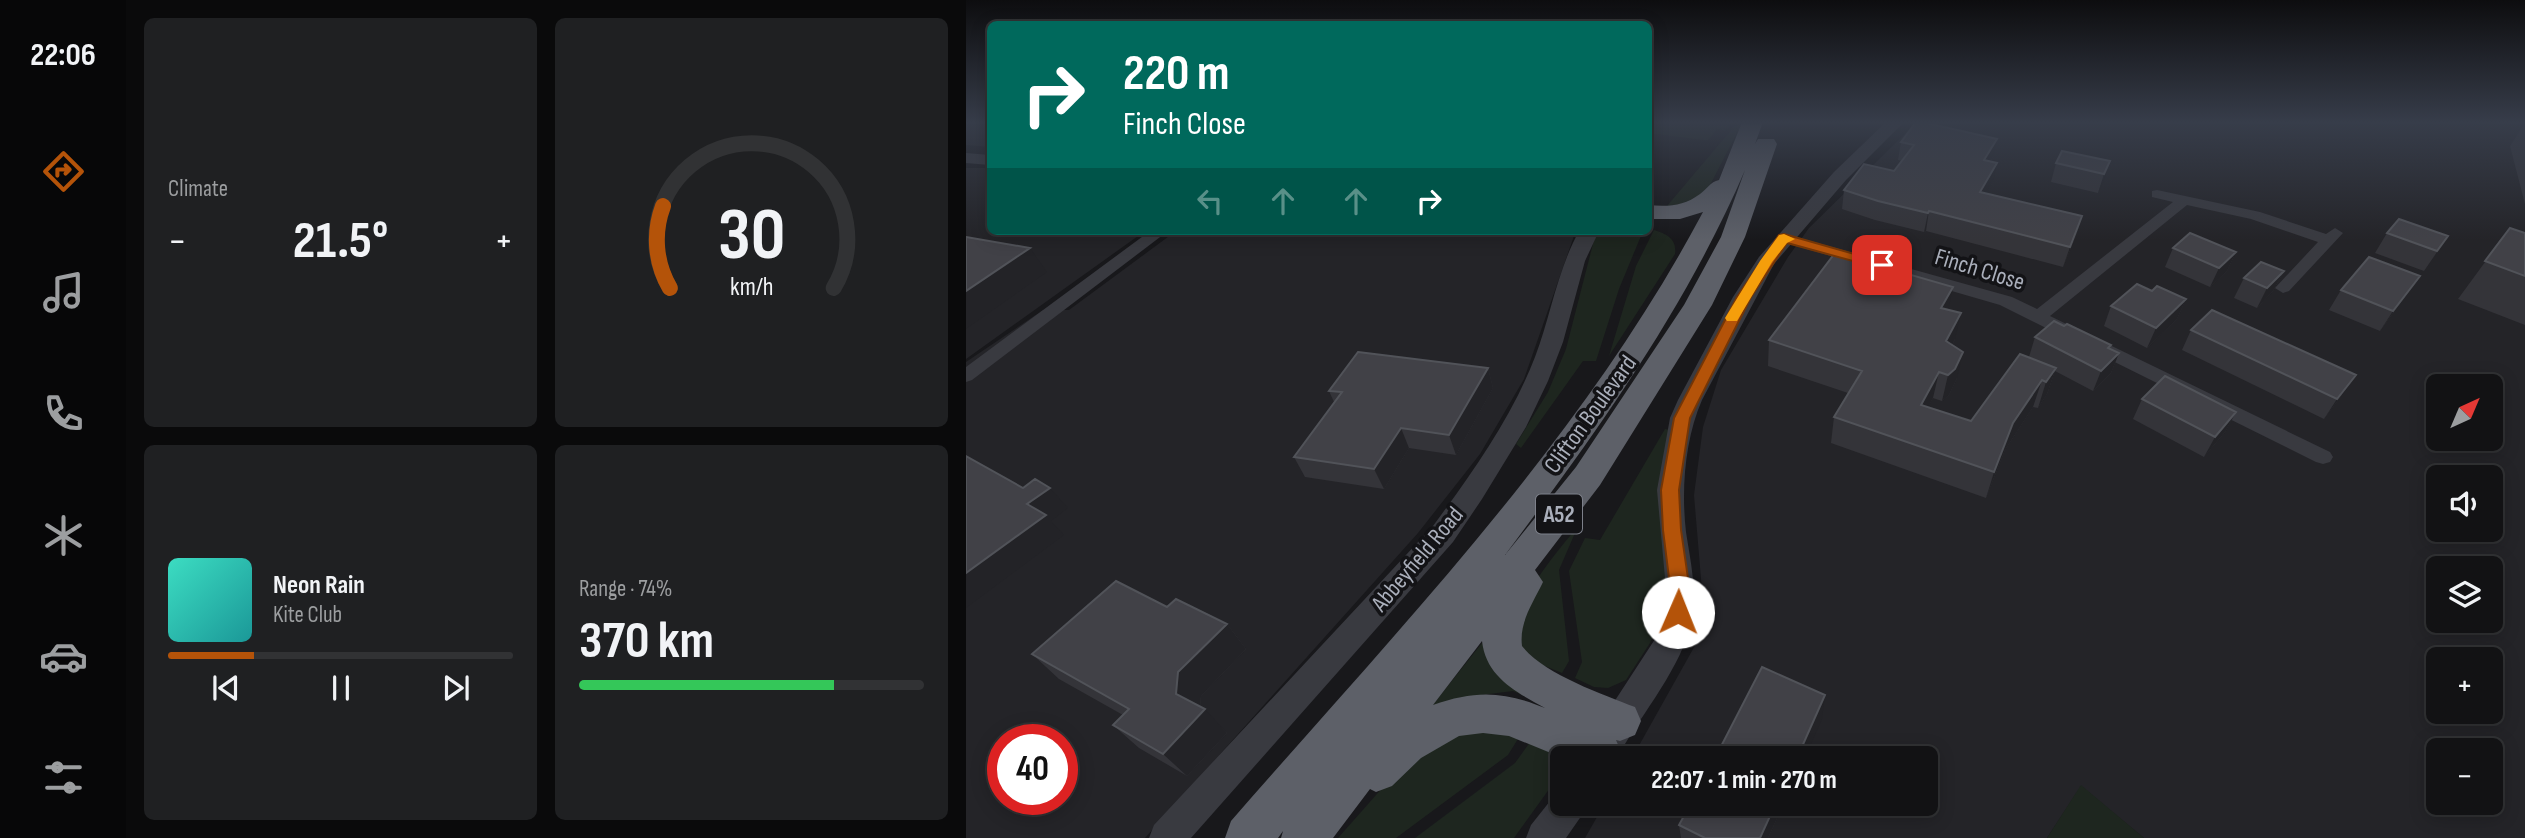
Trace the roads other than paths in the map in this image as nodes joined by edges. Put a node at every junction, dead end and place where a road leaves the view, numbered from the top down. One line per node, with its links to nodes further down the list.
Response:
1 (1739, 161): 4 (highway, Clifton Boulevard / A52)
2 (1761, 161): 17 (highway, Clifton Boulevard / A52)
3 (1855, 161): 11 (street)
4 (1738, 165): 7 (highway); 13 (highway, Clifton Boulevard / A52)
5 (2157, 194): 6 (street)
6 (2184, 200): 12 (street); 14 (street, Finch Close)
7 (1652, 212)
8 (1652, 224): 13 (highway)
9 (1155, 235): 15 (street)
10 (1587, 235): 20 (street, Abbeyfield Road)
11 (1784, 238): 14 (street, Finch Close); 18 (street)
12 (2283, 288)
13 (1670, 296): 21 (highway, Clifton Boulevard / A52)
14 (2039, 316): 16 (street, Finch Close)
15 (966, 376)
16 (2323, 457)
17 (1588, 476): 18 (highway); 22 (highway, Clifton Boulevard / A52)
18 (1606, 744): 23 (highway)
19 (1560, 816): 24 (street)
20 (1167, 838)
21 (1248, 838)
22 (1304, 838)
23 (1314, 838)
24 (1544, 838)

